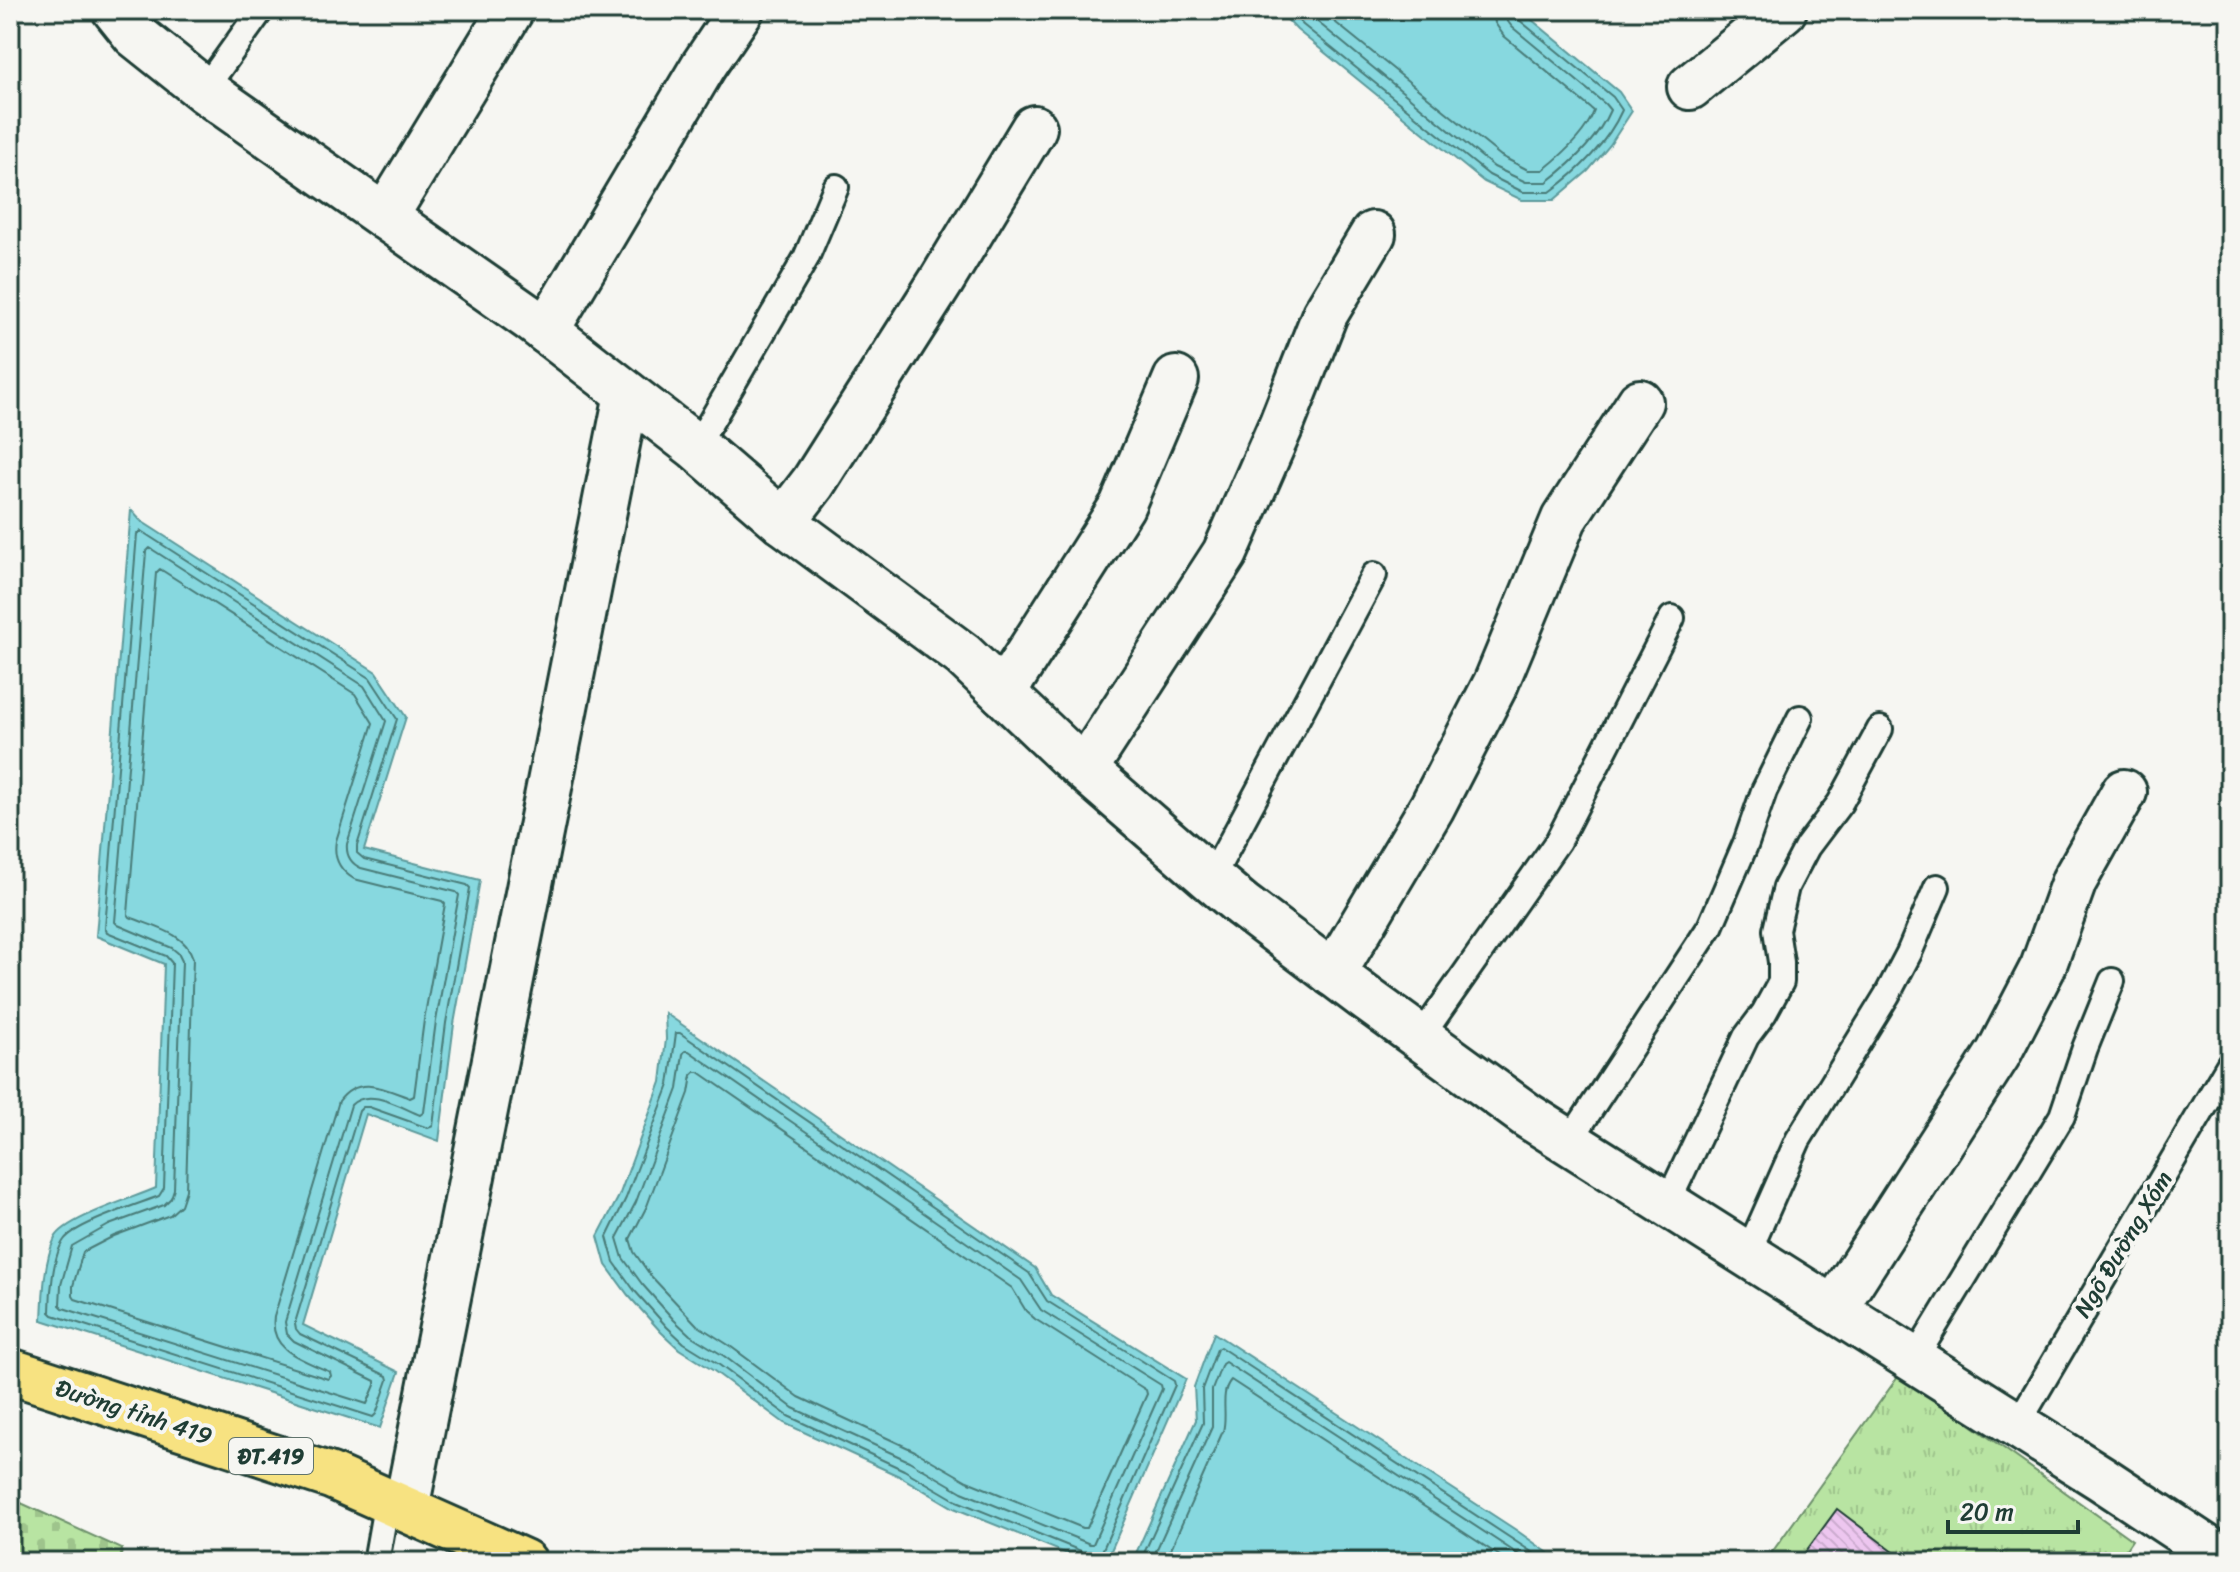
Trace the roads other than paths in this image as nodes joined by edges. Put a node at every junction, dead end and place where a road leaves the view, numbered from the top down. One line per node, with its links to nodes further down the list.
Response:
1 (115, 10): 7 (street)
2 (261, 10): 7 (lane)
3 (511, 10): 10 (street)
4 (741, 10): 12 (street)
5 (1784, 10): 6 (street)
6 (1690, 87)
7 (204, 90): 10 (street)
8 (1034, 128): 17 (street)
9 (836, 187): 16 (lane)
10 (385, 217): 12 (street)
11 (1373, 234): 23 (street)
12 (546, 331): 14 (street)
13 (1176, 379): 20 (street)
14 (627, 394): 16 (street); 38 (street)
15 (1640, 402): 27 (street)
16 (696, 447): 17 (street)
17 (783, 522): 20 (street)
18 (1374, 575): 25 (lane)
19 (1672, 618): 29 (lane)
20 (1003, 693): 23 (street)
21 (1800, 718): 31 (lane)
22 (1880, 729): 32 (lane)
23 (1085, 769): 25 (street)
24 (2124, 792): 34 (street)
25 (1211, 879): 27 (street)
26 (1937, 887): 33 (lane)
27 (1333, 974): 29 (street)
28 (2112, 981): 35 (lane)
29 (1420, 1038): 31 (street)
30 (2230, 1063): 37 (lane, Ngõ Đường Xóm)
31 (1569, 1142): 32 (street)
32 (1667, 1204): 33 (street)
33 (1747, 1255): 34 (street)
34 (1834, 1309): 35 (street)
35 (1914, 1360): 37 (street)
36 (10, 1371): 38 (main road, Đường tỉnh 419 / ĐT.419)
37 (2017, 1425): 39 (street)
38 (397, 1505): 40 (lane); 41 (main road, Đường tỉnh 419 / ĐT.419)
39 (2213, 1558)
40 (376, 1562)
41 (524, 1562)

